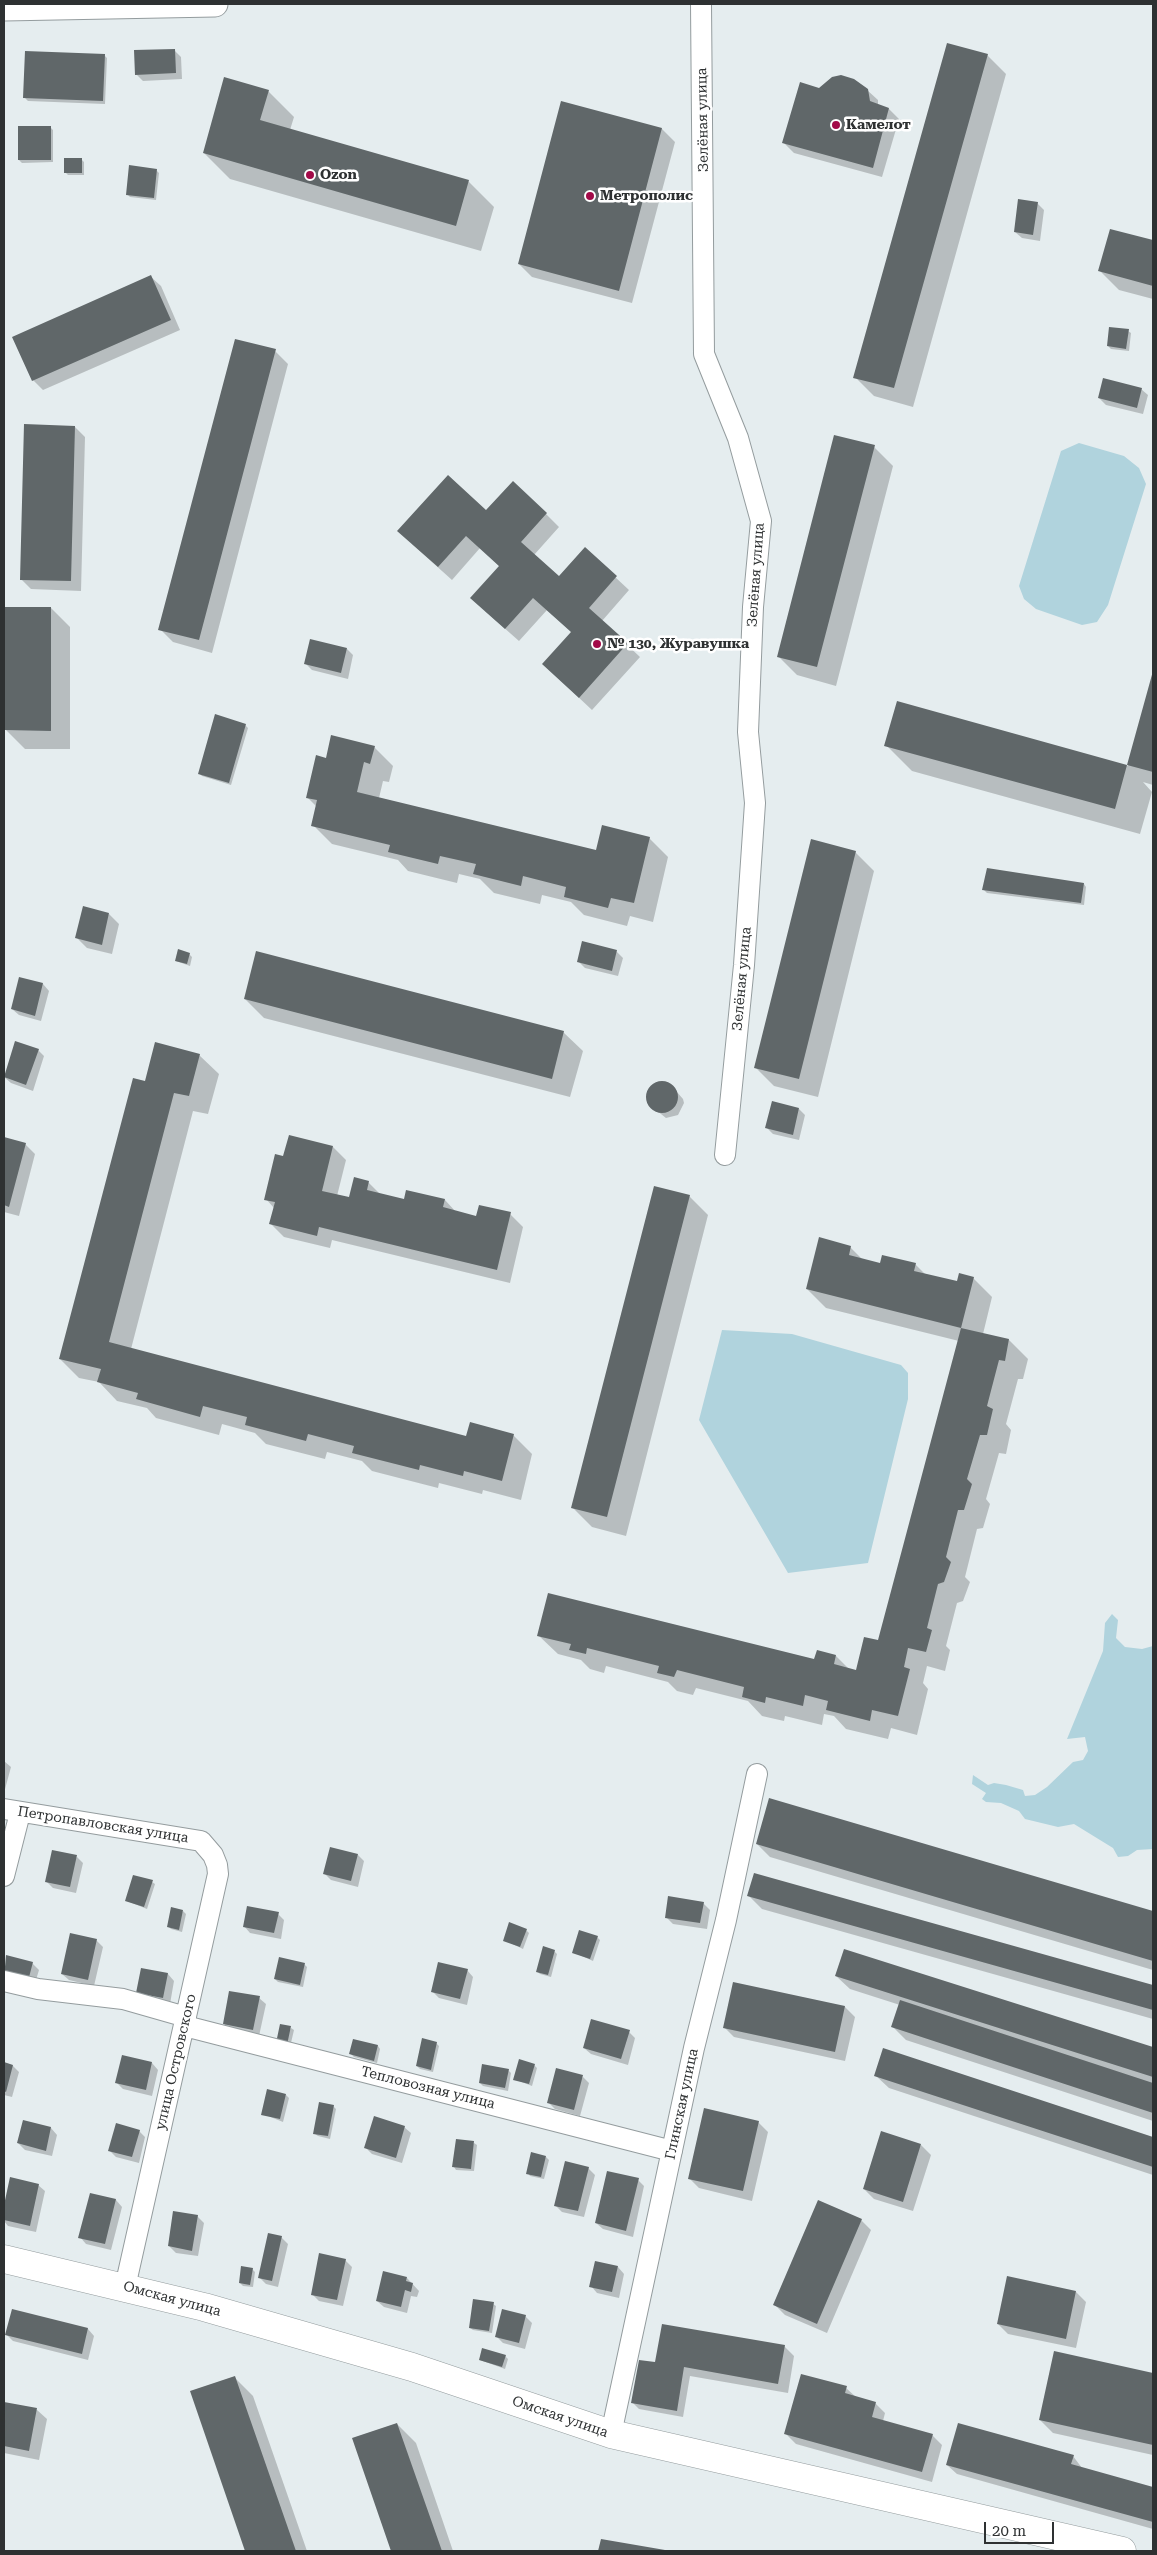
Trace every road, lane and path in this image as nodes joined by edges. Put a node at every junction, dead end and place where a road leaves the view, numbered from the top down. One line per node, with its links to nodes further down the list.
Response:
1 (215, 4): 3 (street)
2 (701, 4): 4 (street, Зелёная улица)
3 (4, 8)
4 (724, 1155)
5 (757, 1774): 11 (street, Глинская улица)
6 (12, 1811): 7 (street, Петропавловская улица); 8 (street)
7 (202, 1841): 10 (street, улица Островского)
8 (4, 1876)
9 (4, 1981): 10 (street, Тепловозная улица)
10 (186, 2021): 11 (street, Тепловозная улица); 13 (street, улица Островского)
11 (672, 2151): 14 (street, Глинская улица)
12 (4, 2259): 13 (main road, Омская улица)
13 (125, 2287): 14 (main road, Омская улица)
14 (611, 2434): 15 (main road, Омская улица)
15 (1122, 2551)

